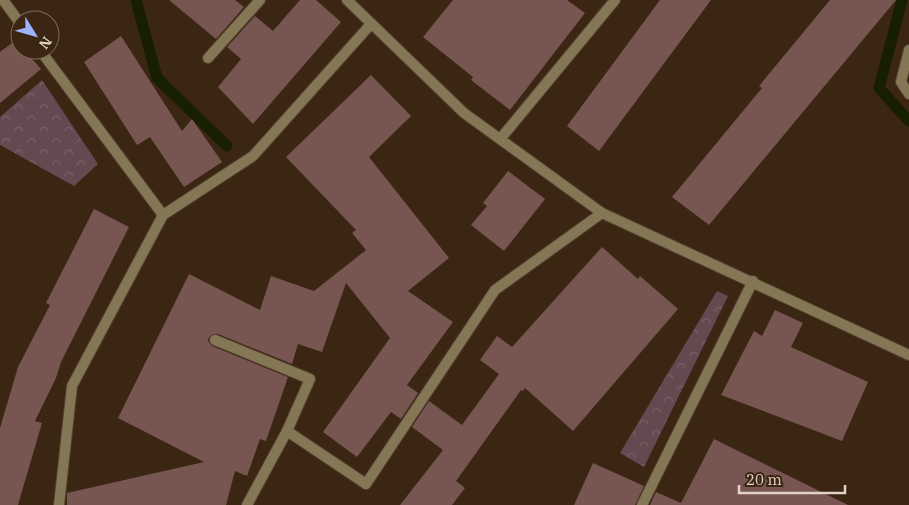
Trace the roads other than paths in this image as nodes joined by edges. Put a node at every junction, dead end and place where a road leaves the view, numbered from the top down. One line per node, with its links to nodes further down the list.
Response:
1 (260, 0): 6 (street)
2 (346, 0): 4 (street)
3 (615, 0): 9 (street)
4 (371, 24): 9 (street); 11 (street)
5 (909, 50): 8 (street)
6 (208, 58)
7 (47, 60): 11 (street)
8 (909, 94)
9 (501, 138): 10 (street)
10 (602, 213): 12 (street); 15 (street)
11 (163, 215): 16 (street)
12 (753, 281): 14 (street); 18 (street)
13 (215, 340): 15 (street)
14 (909, 355)
15 (287, 431): 17 (street)
16 (59, 505)
17 (247, 505)
18 (642, 505)

